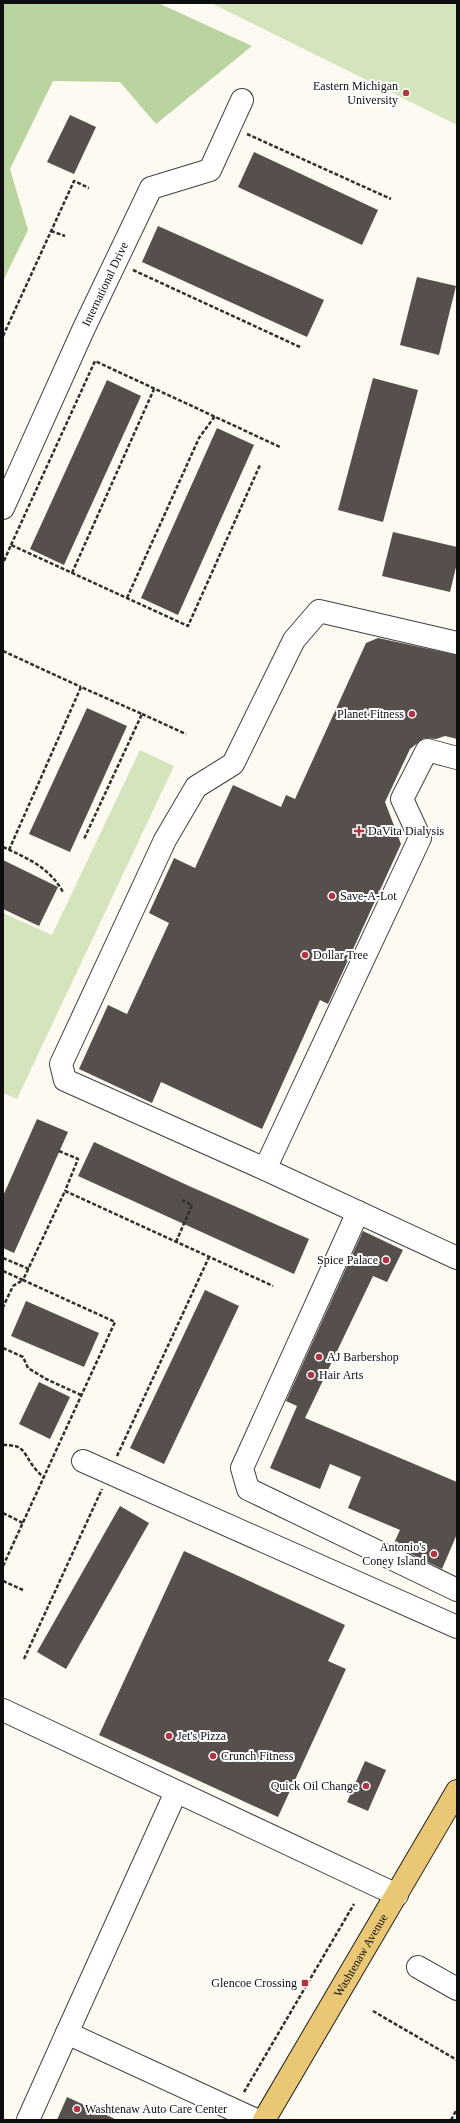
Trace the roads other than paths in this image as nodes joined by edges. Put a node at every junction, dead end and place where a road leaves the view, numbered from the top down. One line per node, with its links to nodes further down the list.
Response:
1 (242, 100): 2 (street, International Drive)
2 (3, 508)
3 (457, 643): 5 (street)
4 (457, 758): 5 (street)
5 (265, 1170): 6 (street)
6 (358, 1212): 7 (street); 9 (street)
7 (457, 1258)
8 (83, 1462): 10 (street)
9 (457, 1590)
10 (457, 1627)
11 (3, 1710): 13 (street)
12 (457, 1791): 14 (main road, Washtenaw Avenue)
13 (176, 1792): 14 (street); 17 (street)
14 (397, 1895): 20 (main road, Washtenaw Avenue)
15 (418, 1967): 16 (street)
16 (457, 1989)
17 (67, 2033): 18 (street); 19 (street)
18 (28, 2120)
19 (256, 2120)
20 (264, 2120)

